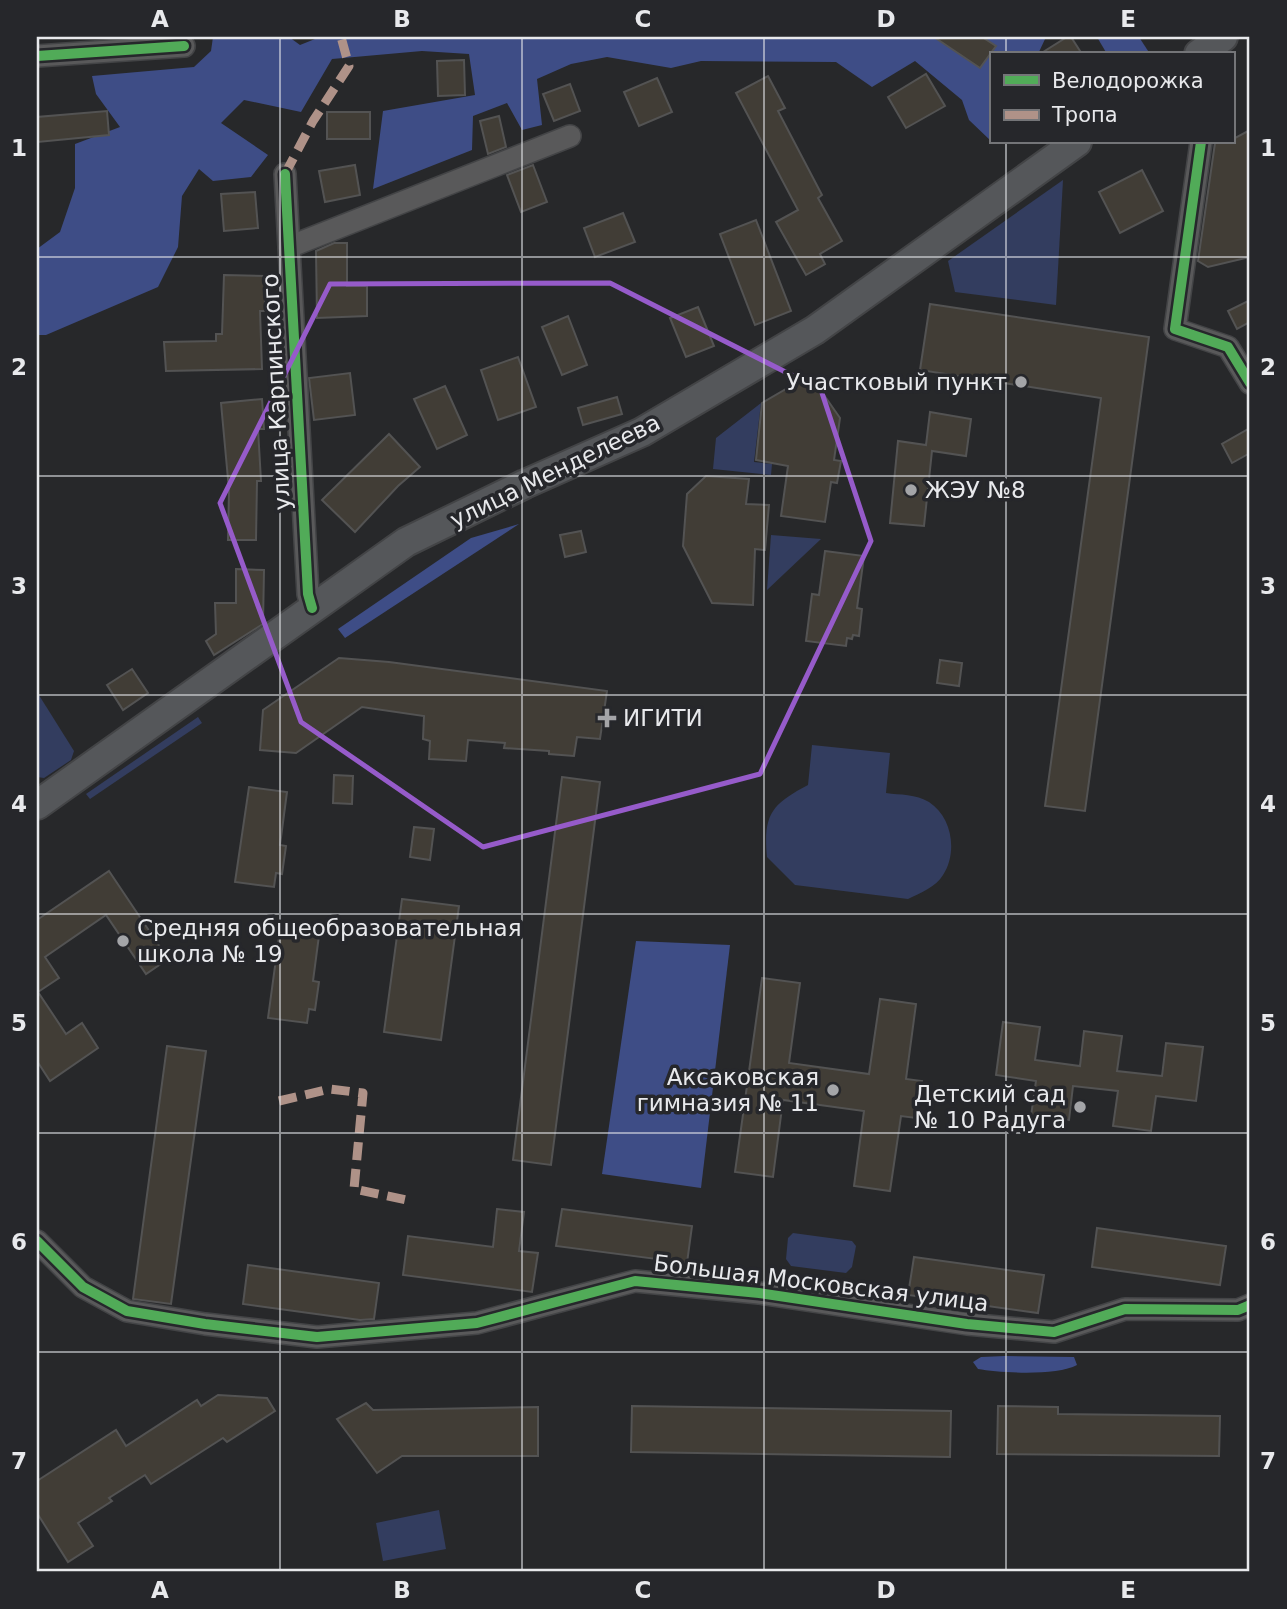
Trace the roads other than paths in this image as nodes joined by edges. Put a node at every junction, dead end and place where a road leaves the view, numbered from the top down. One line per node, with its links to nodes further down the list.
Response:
1 (184, 46): 2 (street)
2 (37, 56)
3 (570, 136): 7 (street, улица Карпинского)
4 (1074, 144): 9 (main road, улица Менделеева)
5 (1202, 144): 8 (street)
6 (285, 173): 7 (street, улица Карпинского)
7 (289, 247): 9 (street, улица Карпинского)
8 (1250, 383)
9 (312, 608): 10 (main road, улица Менделеева)
10 (37, 805)
11 (37, 1241): 12 (street, Большая Московская улица)
12 (1250, 1305)

